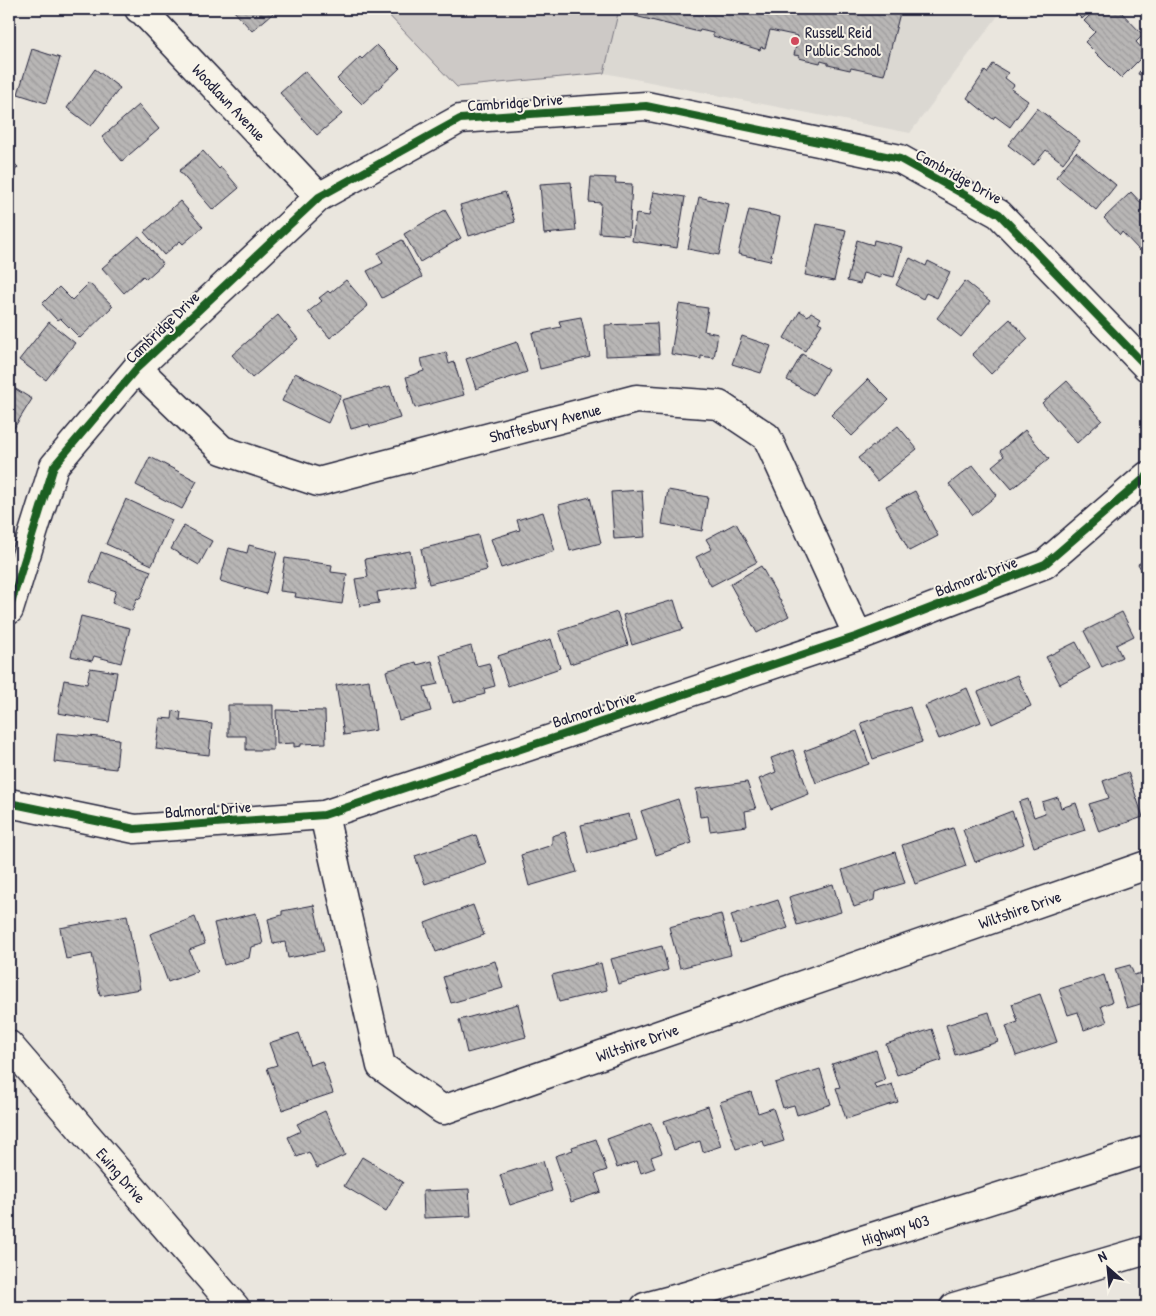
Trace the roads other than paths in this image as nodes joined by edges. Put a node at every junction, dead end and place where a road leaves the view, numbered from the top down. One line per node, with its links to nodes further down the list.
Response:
1 (139, 9): 2 (main road, Woodlawn Avenue)
2 (319, 197): 3 (main road, Cambridge Drive); 4 (main road, Cambridge Drive)
3 (1147, 367)
4 (137, 368): 6 (main road, Cambridge Drive); 7 (main road, Shaftesbury Avenue)
5 (1147, 476): 7 (main road, Balmoral Drive)
6 (9, 610)
7 (858, 636): 9 (main road, Balmoral Drive)
8 (9, 803): 9 (main road, Balmoral Drive)
9 (324, 814): 10 (main road, Wiltshire Drive)
10 (1147, 865)
11 (9, 1045): 14 (main road, Ewing Drive)
12 (1147, 1150): 15 (main road, Highway 403)
13 (1147, 1250): 16 (main road)
14 (235, 1307)
15 (645, 1307)
16 (954, 1307)

